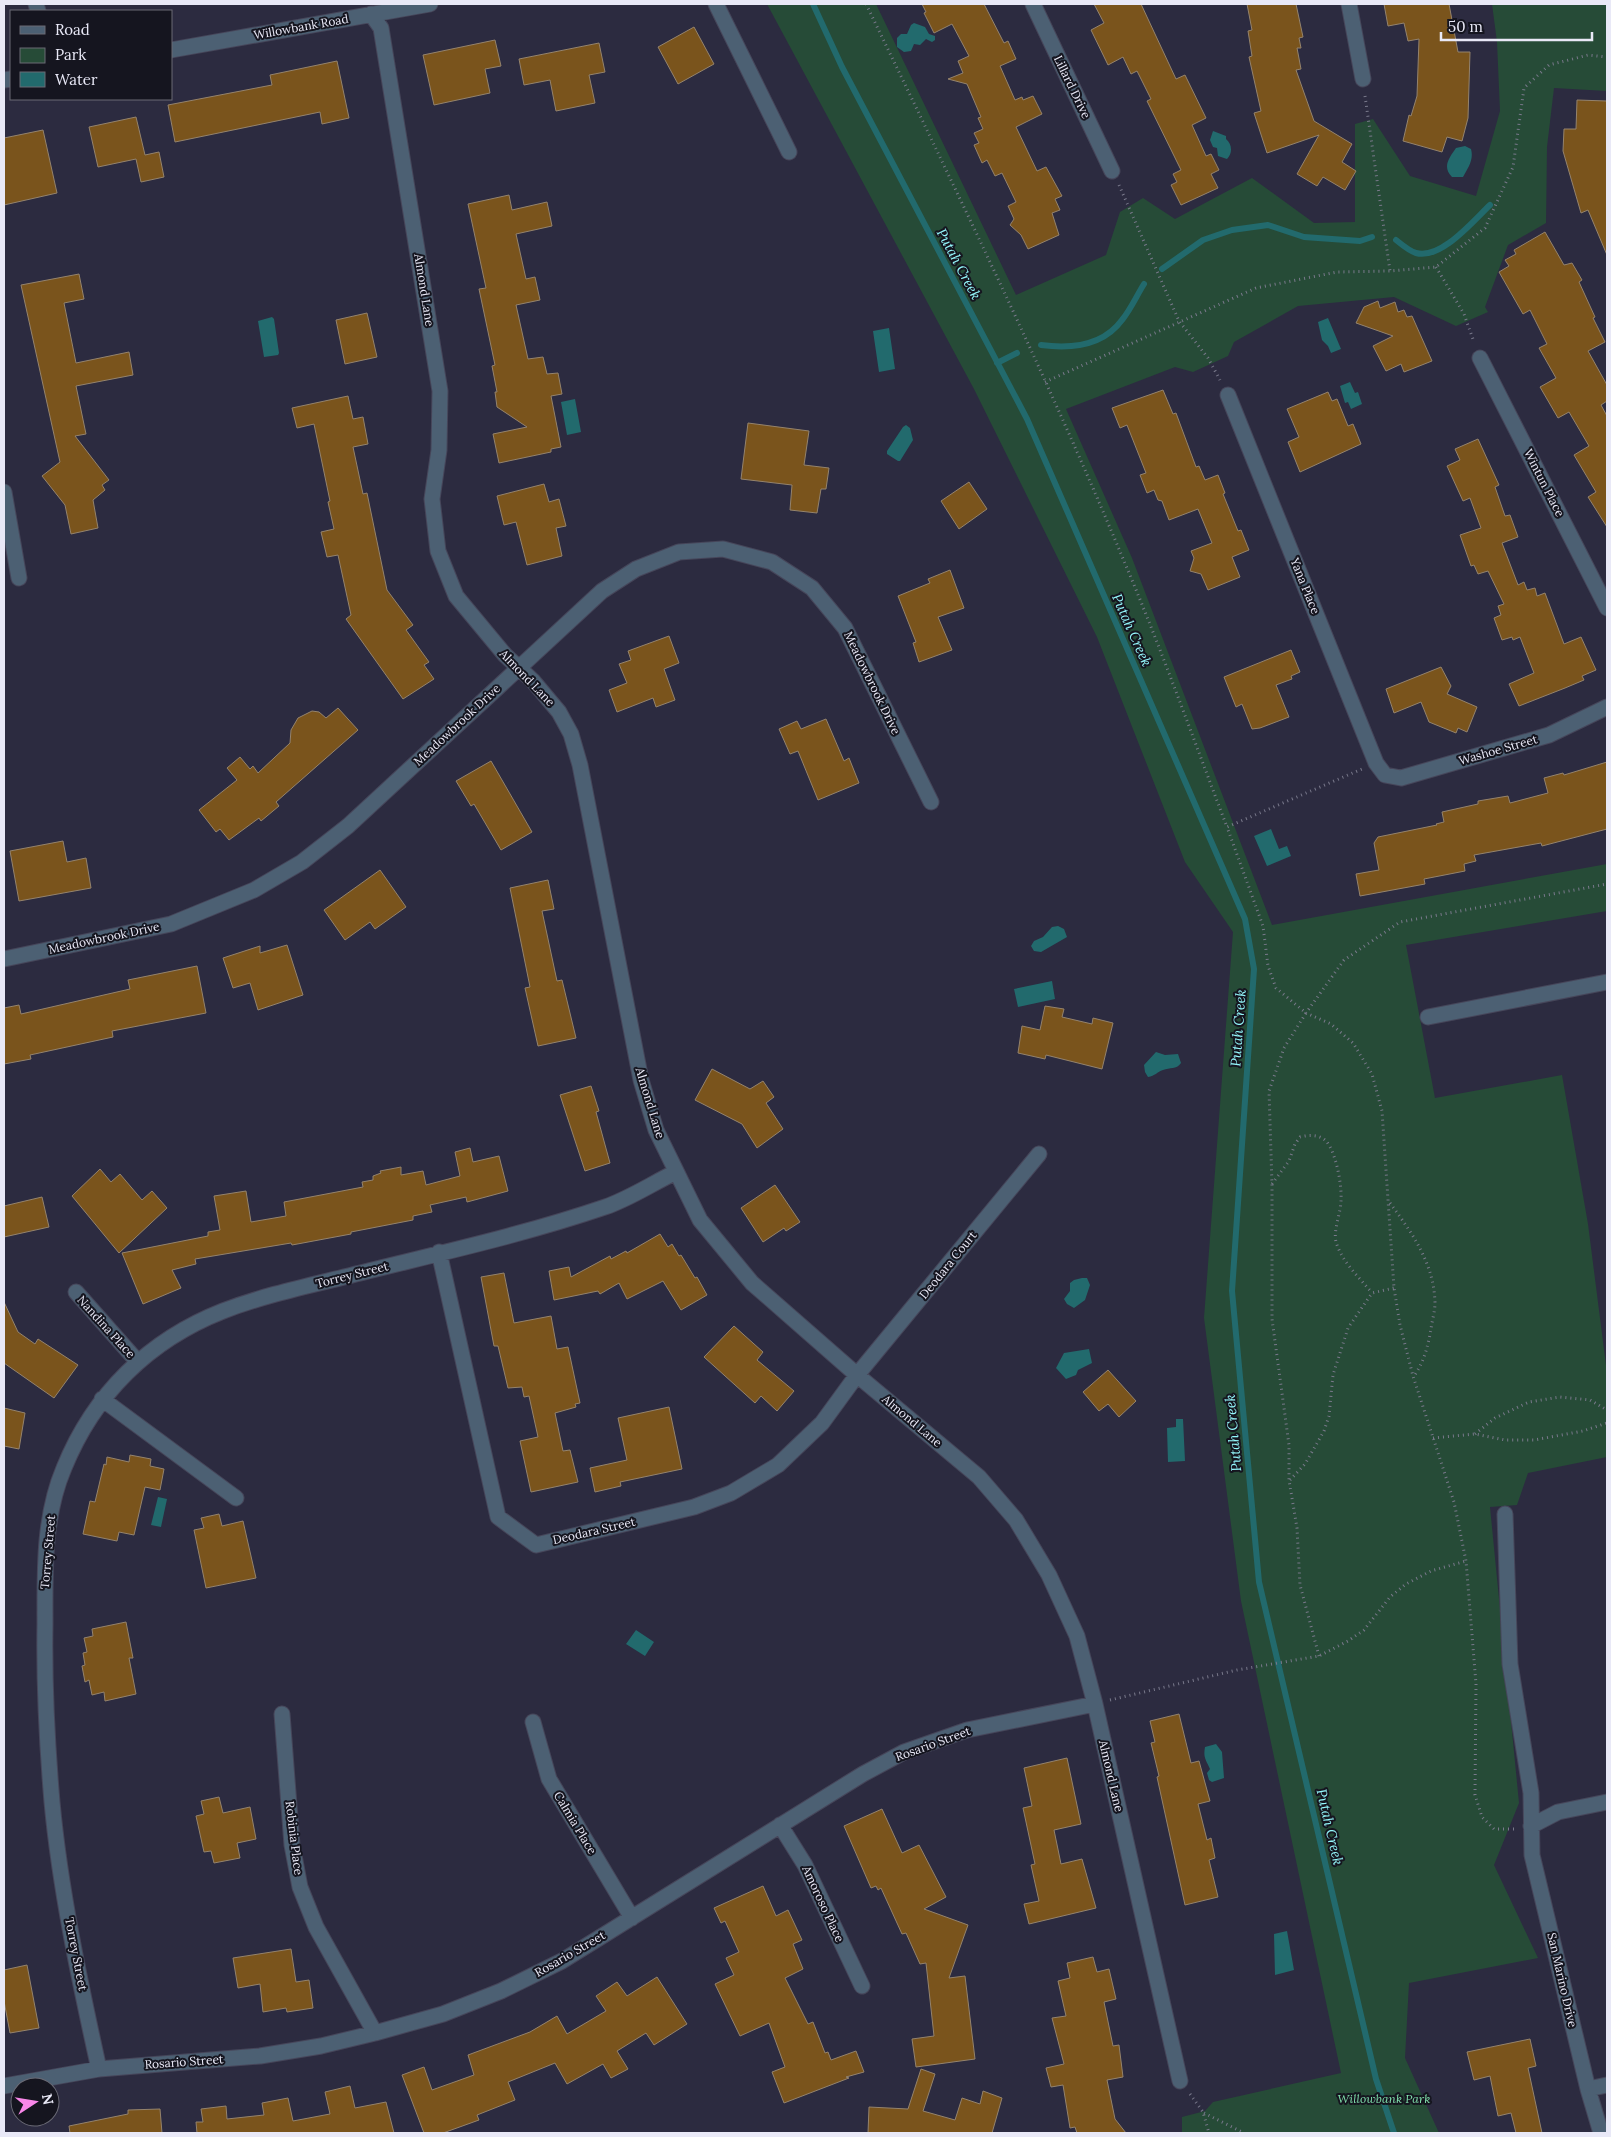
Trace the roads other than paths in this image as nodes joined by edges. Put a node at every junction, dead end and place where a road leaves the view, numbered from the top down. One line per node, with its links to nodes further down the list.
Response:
1 (430, 4): 5 (street, Willowbank Road)
2 (716, 4): 8 (street)
3 (1033, 4): 9 (street, Lillard Drive)
4 (1349, 4): 7 (street)
5 (367, 11): 6 (street, Willowbank Road); 15 (street, Almond Lane)
6 (172, 50)
7 (1363, 79)
8 (789, 152)
9 (1112, 171)
10 (1480, 358): 14 (street, Wintun Place)
11 (1228, 396): 17 (street, Yana Place)
12 (4, 492): 13 (street)
13 (19, 578)
14 (1607, 608)
15 (520, 668): 18 (street, Meadowbrook Drive); 19 (street, Meadowbrook Drive); 23 (street, Almond Lane)
16 (1607, 707): 17 (street, Washoe Street)
17 (1380, 769)
18 (930, 802)
19 (4, 959)
20 (1607, 982): 21 (street)
21 (1428, 1017)
22 (1040, 1154): 27 (street, Deodara Court)
23 (676, 1172): 24 (street, Torrey Street); 27 (street, Almond Lane)
24 (439, 1252): 26 (street, Torrey Street); 27 (street, Deodara Street)
25 (76, 1292): 26 (street, Nandina Place)
26 (137, 1361): 28 (street, Torrey Street)
27 (857, 1375): 31 (street, Almond Lane)
28 (102, 1399): 29 (street); 40 (street, Torrey Street)
29 (236, 1498)
30 (1505, 1514): 36 (street, San Marino Drive)
31 (1094, 1704): 35 (street, Rosario Street); 41 (street, Almond Lane)
32 (282, 1714): 39 (street, Robinia Place)
33 (533, 1722): 37 (street, Calmia Place)
34 (1607, 1802): 36 (street)
35 (780, 1825): 37 (street, Rosario Street); 38 (street, Amoroso Place)
36 (1531, 1826): 44 (street, San Marino Drive)
37 (632, 1918): 39 (street, Rosario Street)
38 (862, 1986)
39 (375, 2033): 40 (street, Rosario Street)
40 (99, 2069): 43 (street, Rosario Street)
41 (1180, 2082)
42 (1607, 2085): 44 (street)
43 (4, 2086)
44 (1588, 2089): 45 (street, San Marino Drive)
45 (1601, 2133)

